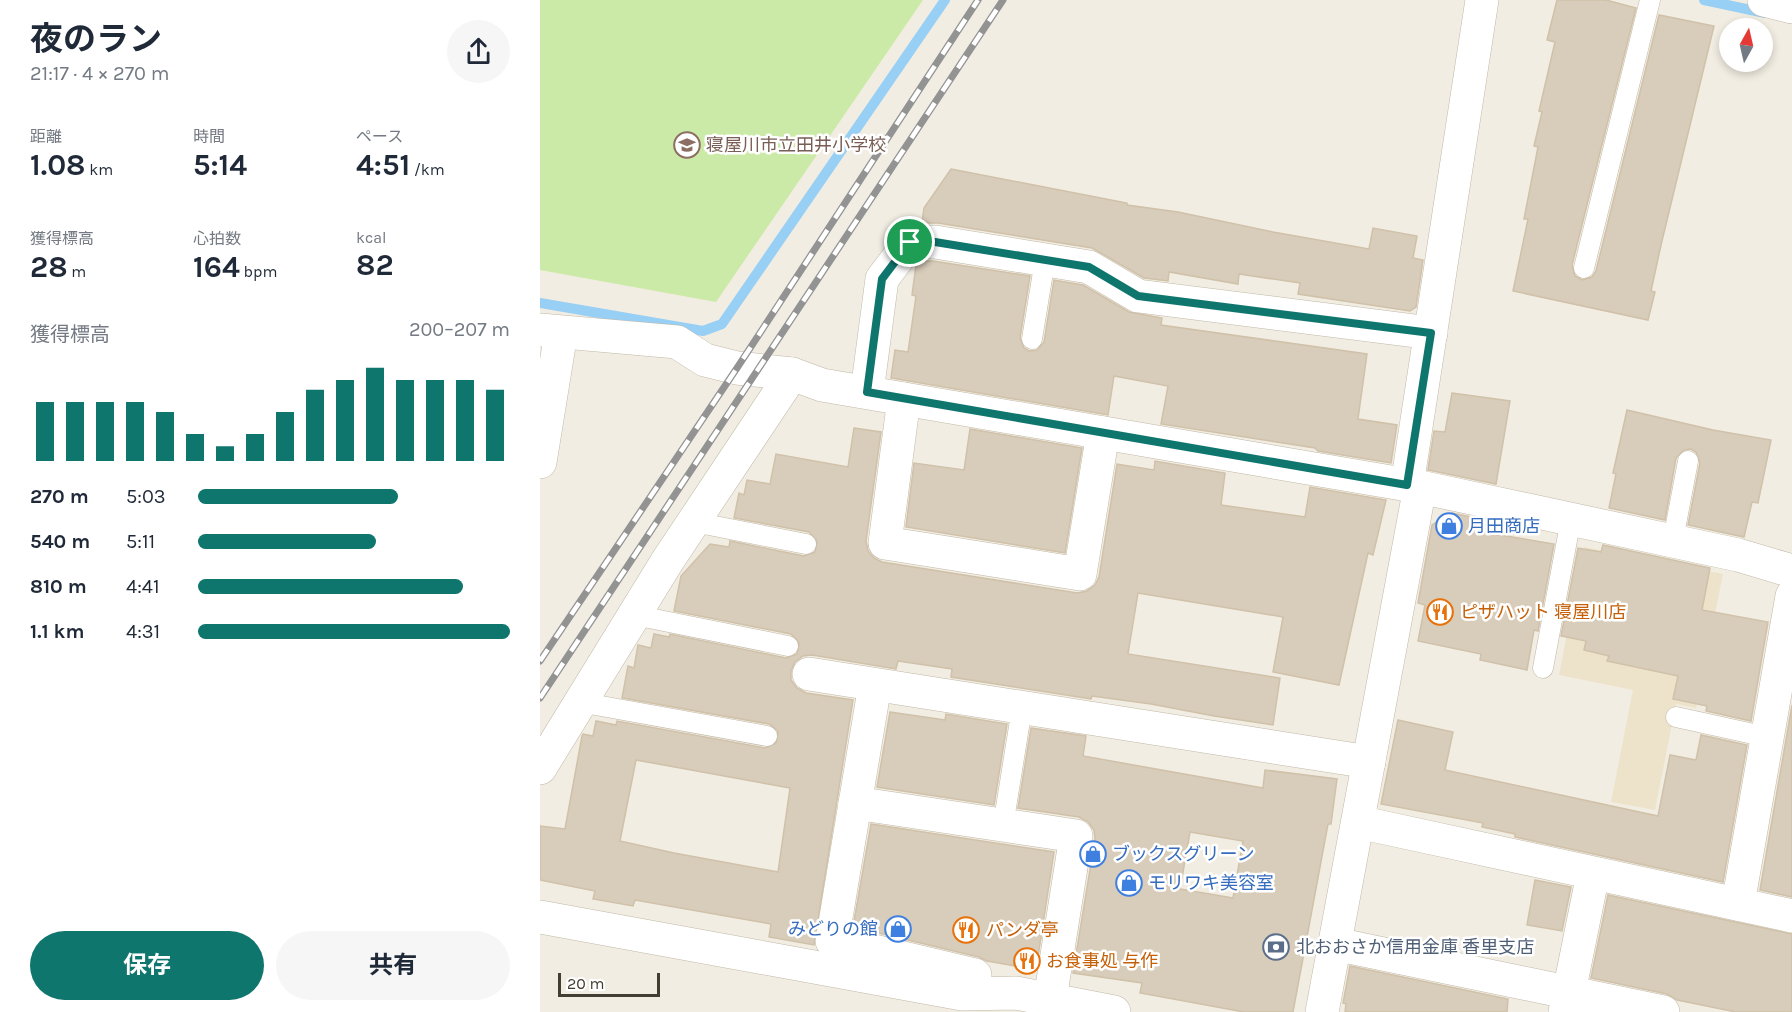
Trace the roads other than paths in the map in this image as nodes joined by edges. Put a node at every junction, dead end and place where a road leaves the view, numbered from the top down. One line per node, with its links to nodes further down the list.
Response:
1 (1482, 0): 8 (street)
2 (1650, 0): 6 (lane)
3 (1764, 0): 4 (street)
4 (1792, 6)
5 (1045, 260): 8 (street); 9 (lane); 11 (street)
6 (1584, 268)
7 (550, 332): 10 (street); 15 (street)
8 (1431, 333): 16 (street)
9 (1032, 339)
10 (792, 375): 11 (street); 18 (street)
11 (867, 392): 12 (street)
12 (904, 399): 13 (street); 13 (street)
13 (1103, 433): 16 (street)
14 (1688, 460): 19 (lane)
15 (540, 462)
16 (1414, 486): 17 (street); 33 (street)
17 (1571, 519): 19 (street); 25 (lane)
18 (694, 522): 20 (lane); 23 (street)
19 (1673, 540): 21 (street)
20 (807, 544)
21 (1792, 571)
22 (1792, 596): 32 (street)
23 (634, 615): 24 (lane); 28 (street)
24 (788, 646)
25 (1543, 668)
26 (809, 674): 27 (street)
27 (875, 685): 29 (street); 35 (street)
28 (579, 702): 31 (lane); 34 (street)
29 (1022, 708): 33 (street); 37 (lane)
30 (1676, 717): 32 (lane)
31 (767, 736)
32 (1767, 737): 39 (street)
33 (1369, 762): 36 (street)
34 (540, 768)
35 (855, 803): 37 (street); 43 (street)
36 (1358, 822): 38 (street); 42 (street)
37 (1003, 826): 44 (street)
38 (1593, 874): 39 (street); 45 (street)
39 (1738, 904): 40 (street)
40 (1792, 916)
41 (540, 917): 43 (street)
42 (1335, 944): 45 (street); 47 (street)
43 (1016, 993): 44 (street)
44 (1050, 999): 46 (street)
45 (1567, 1002): 48 (street)
46 (1114, 1012)
47 (1322, 1012)
48 (1663, 1012)

